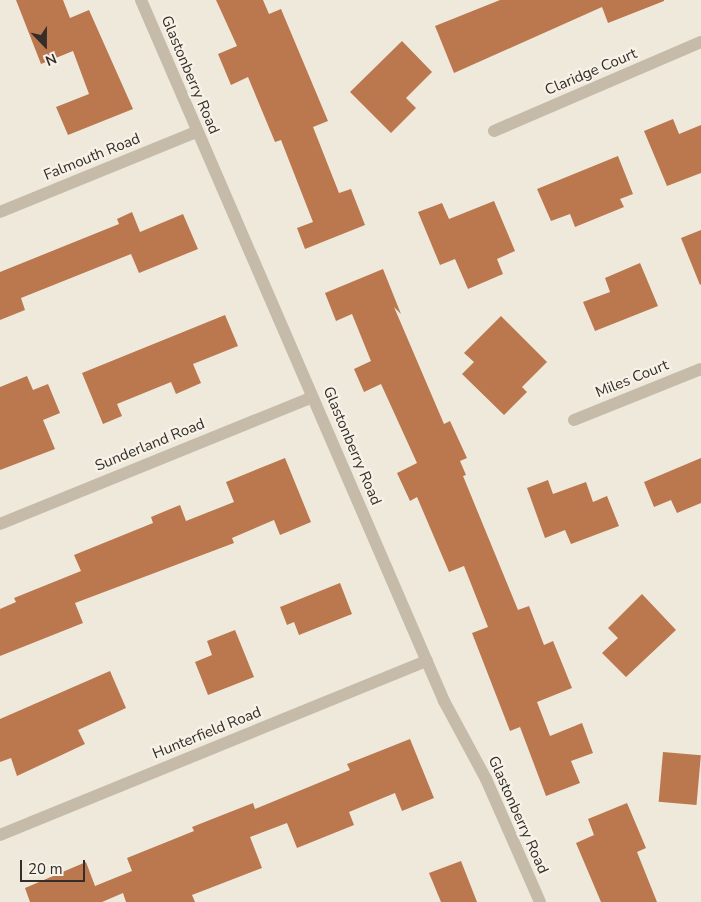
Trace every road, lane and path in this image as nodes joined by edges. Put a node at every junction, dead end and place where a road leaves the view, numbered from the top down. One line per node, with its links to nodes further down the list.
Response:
1 (141, 0): 4 (street, Glastonberry Road)
2 (701, 42): 3 (street, Claridge Court)
3 (494, 131)
4 (196, 132): 5 (street, Falmouth Road); 7 (street, Glastonberry Road)
5 (0, 212)
6 (701, 369): 8 (street, Miles Court)
7 (312, 397): 9 (street, Sunderland Road); 10 (street, Glastonberry Road)
8 (574, 420)
9 (0, 524)
10 (427, 661): 11 (street, Hunterfield Road); 12 (street, Glastonberry Road)
11 (0, 835)
12 (540, 902)

